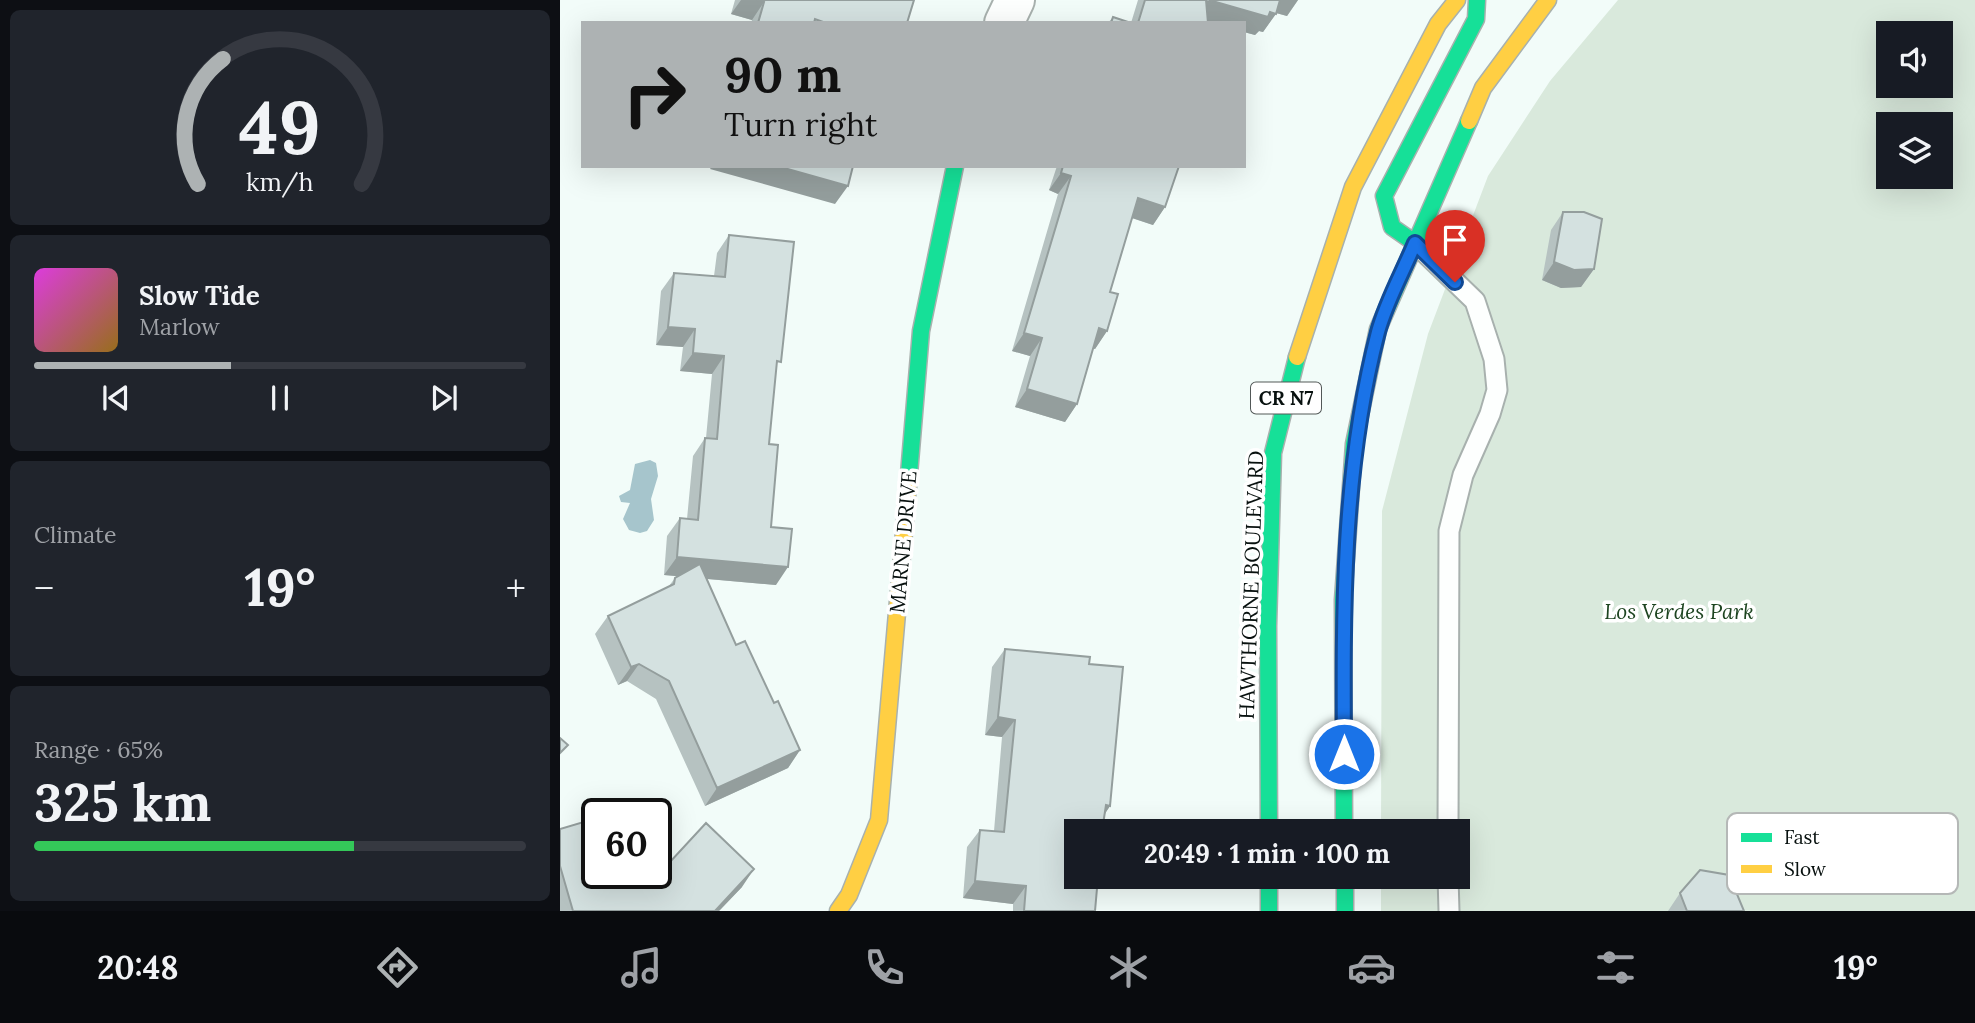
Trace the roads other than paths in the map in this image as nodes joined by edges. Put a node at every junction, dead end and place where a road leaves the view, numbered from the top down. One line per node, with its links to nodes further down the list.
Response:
1 (1015, 0): 5 (street)
2 (1457, 0): 8 (main road, HAWTHORNE BOULEVARD / CR N7)
3 (1477, 0): 7 (main road)
4 (1548, 0): 7 (main road)
5 (1005, 21)
6 (955, 168): 14 (main road, MARNE DRIVE)
7 (1415, 243): 9 (main road); 10 (lane)
8 (1269, 819)
9 (1344, 819)
10 (1448, 819)
11 (1269, 889): 15 (main road)
12 (1345, 889): 16 (main road)
13 (1448, 889): 17 (lane)
14 (838, 911)
15 (1269, 911)
16 (1345, 911)
17 (1448, 911)

